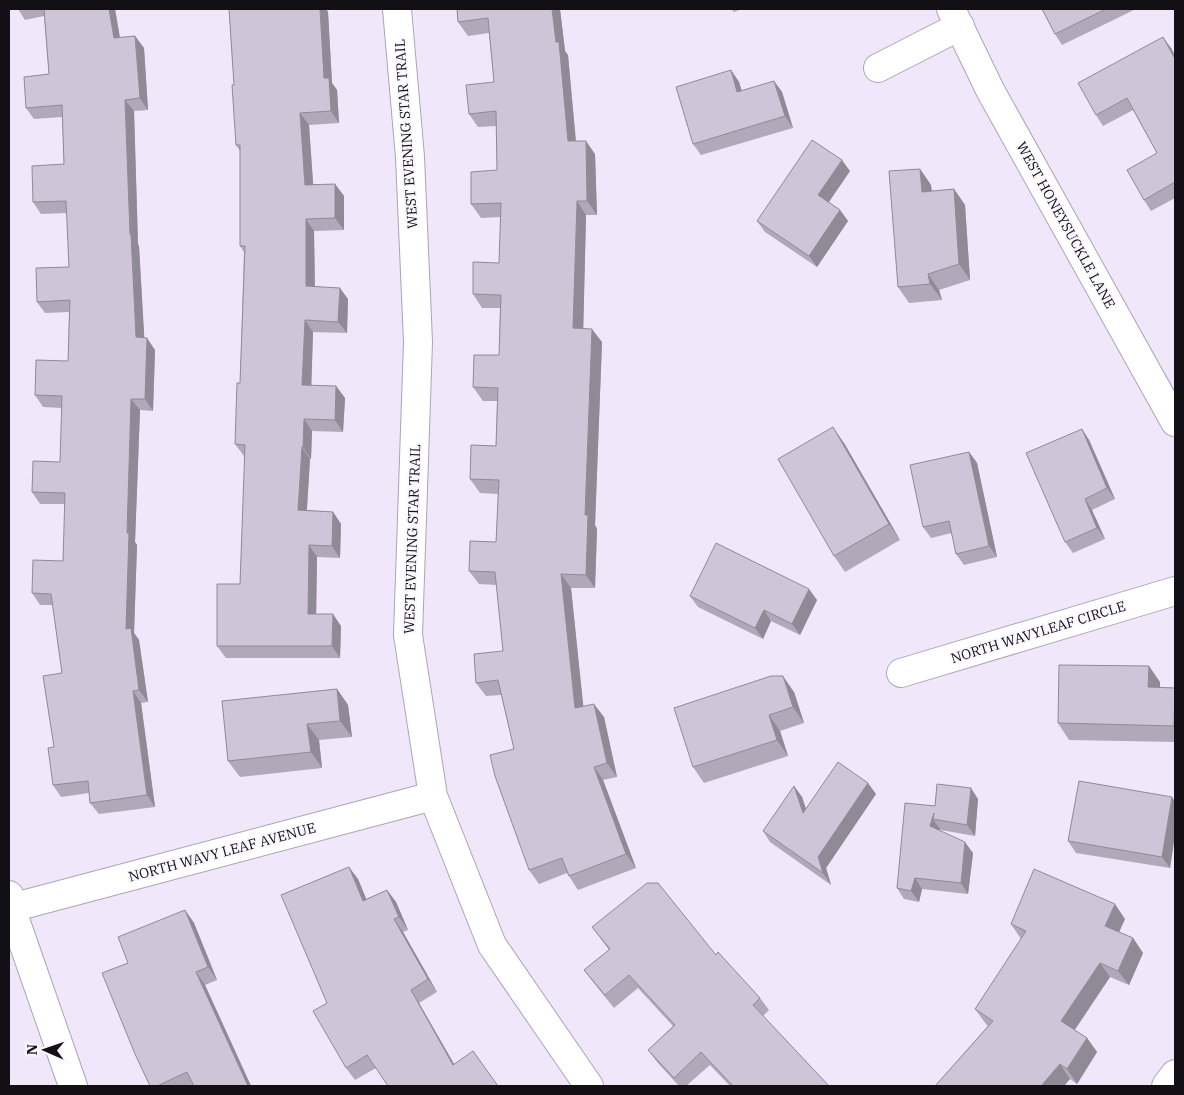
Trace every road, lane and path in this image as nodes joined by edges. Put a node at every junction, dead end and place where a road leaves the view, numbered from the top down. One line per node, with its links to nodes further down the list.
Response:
1 (397, 9): 7 (street, WEST EVENING STAR TRAIL)
2 (956, 18): 3 (street, WEST HONEYSUCKLE LANE); 4 (street, WEST HONEYSUCKLE LANE)
3 (878, 68)
4 (1175, 422)
5 (1175, 591): 6 (street, NORTH WAVYLEAF CIRCLE)
6 (901, 673)
7 (433, 796): 8 (street, NORTH WAVY LEAF AVENUE); 11 (street, WEST EVENING STAR TRAIL)
8 (10, 902): 10 (street)
9 (1175, 1074): 12 (street)
10 (72, 1086)
11 (589, 1086)
12 (1166, 1086)

